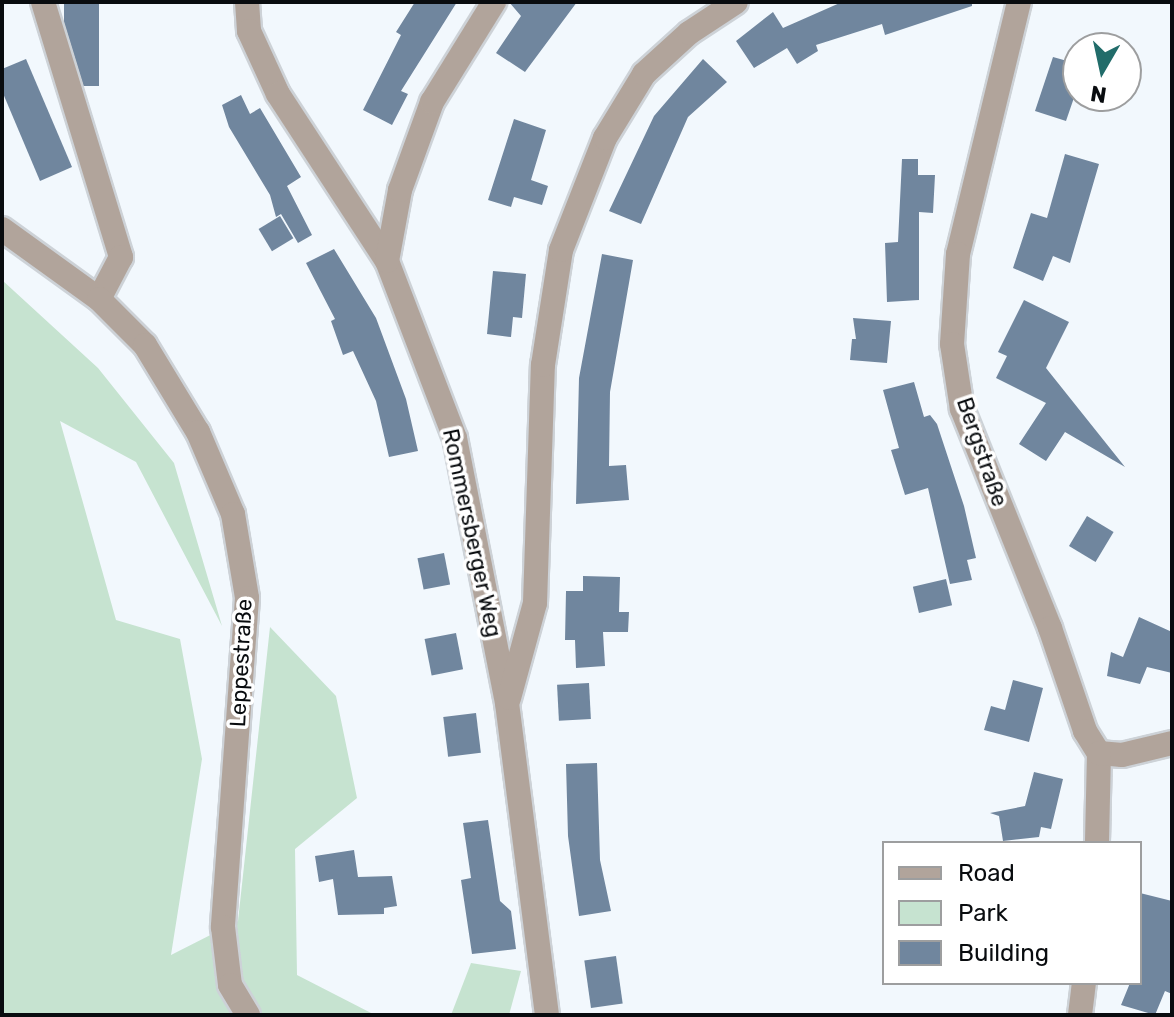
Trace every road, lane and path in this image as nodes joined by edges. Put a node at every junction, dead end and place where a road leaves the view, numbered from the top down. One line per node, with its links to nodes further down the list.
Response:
1 (43, 2): 8 (street)
2 (247, 2): 7 (street, Rommersberger Weg)
3 (494, 2): 7 (street)
4 (736, 2): 9 (street)
5 (1019, 2): 11 (street, Bergstraße)
6 (2, 229): 8 (street, Leppestraße)
7 (387, 261): 9 (street, Rommersberger Weg)
8 (99, 299): 14 (street, Leppestraße)
9 (507, 703): 15 (street, Rommersberger Weg)
10 (1172, 743): 11 (street)
11 (1099, 753): 12 (street, Bergstraße)
12 (1097, 841)
13 (1084, 985): 16 (street)
14 (248, 1015)
15 (547, 1015)
16 (1080, 1015)

